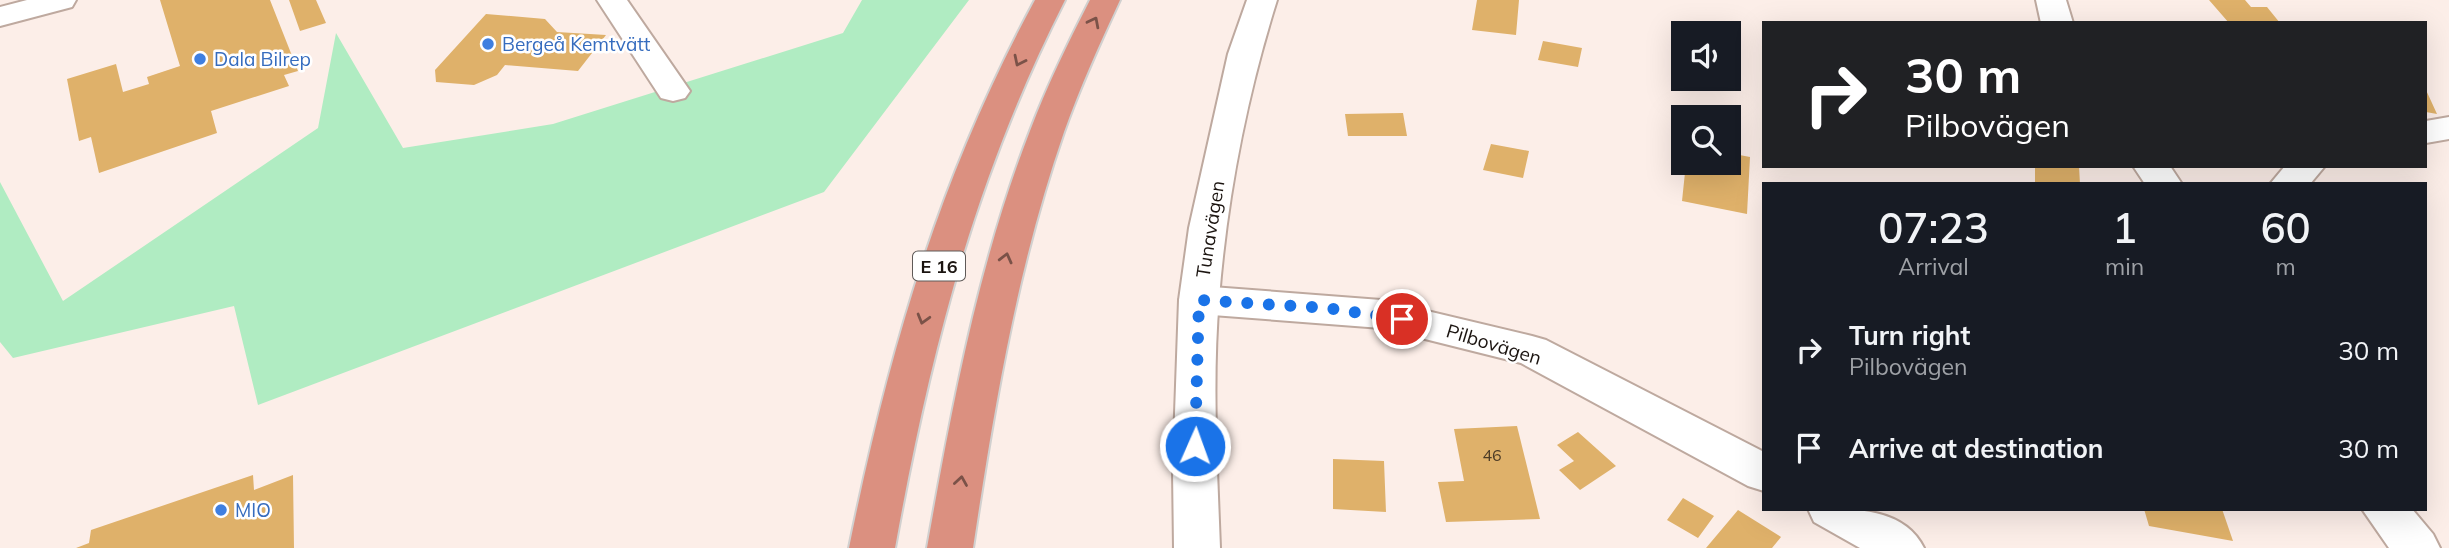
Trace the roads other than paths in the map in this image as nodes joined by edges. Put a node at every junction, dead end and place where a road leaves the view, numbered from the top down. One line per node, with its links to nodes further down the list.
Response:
1 (61, 0): 7 (street)
2 (612, 0): 9 (street)
3 (1050, 0): 18 (highway, E 16, one-way to 18)
4 (1105, 0): 19 (highway, one-way to 4)
5 (1262, 0): 14 (street, Tunavägen)
6 (2051, 0): 8 (street)
7 (0, 17)
8 (2056, 21)
9 (673, 91)
10 (2449, 128): 11 (street)
11 (2427, 132)
12 (2305, 168): 13 (street)
13 (2290, 182)
14 (1199, 300): 15 (street, Pilbovägen); 20 (street, Tunavägen)
15 (1762, 472)
16 (1834, 511): 21 (street)
17 (2386, 511): 22 (street)
18 (873, 548)
19 (950, 548)
20 (1197, 548)
21 (1901, 548)
22 (2417, 548)

